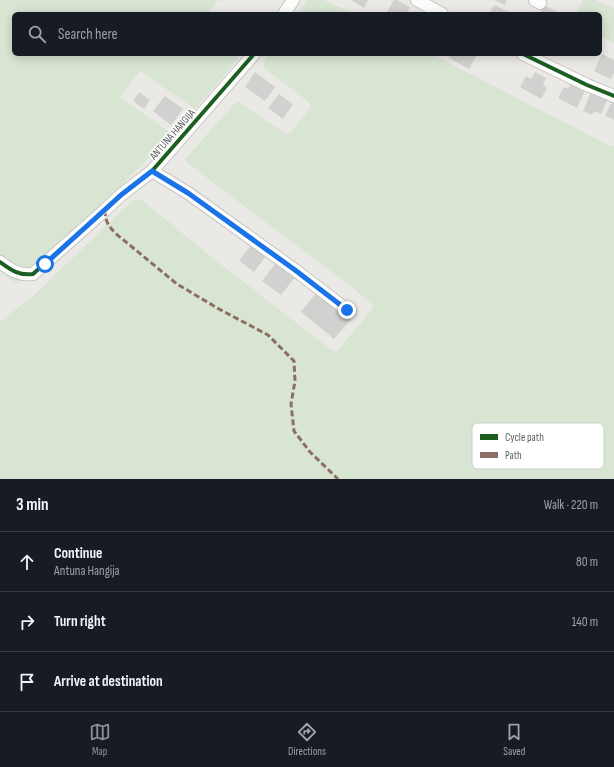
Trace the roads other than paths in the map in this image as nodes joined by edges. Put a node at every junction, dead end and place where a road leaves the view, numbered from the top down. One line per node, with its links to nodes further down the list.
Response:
1 (293, 0): 3 (street)
2 (417, 0): 4 (street)
3 (285, 12)
4 (438, 12)
5 (252, 56): 8 (street, ANTUNA HANGIJA)
6 (527, 56): 7 (street)
7 (614, 96)
8 (152, 171): 9 (street, ANTUNA HANGIJA); 10 (street)
9 (0, 262)
10 (347, 310)

